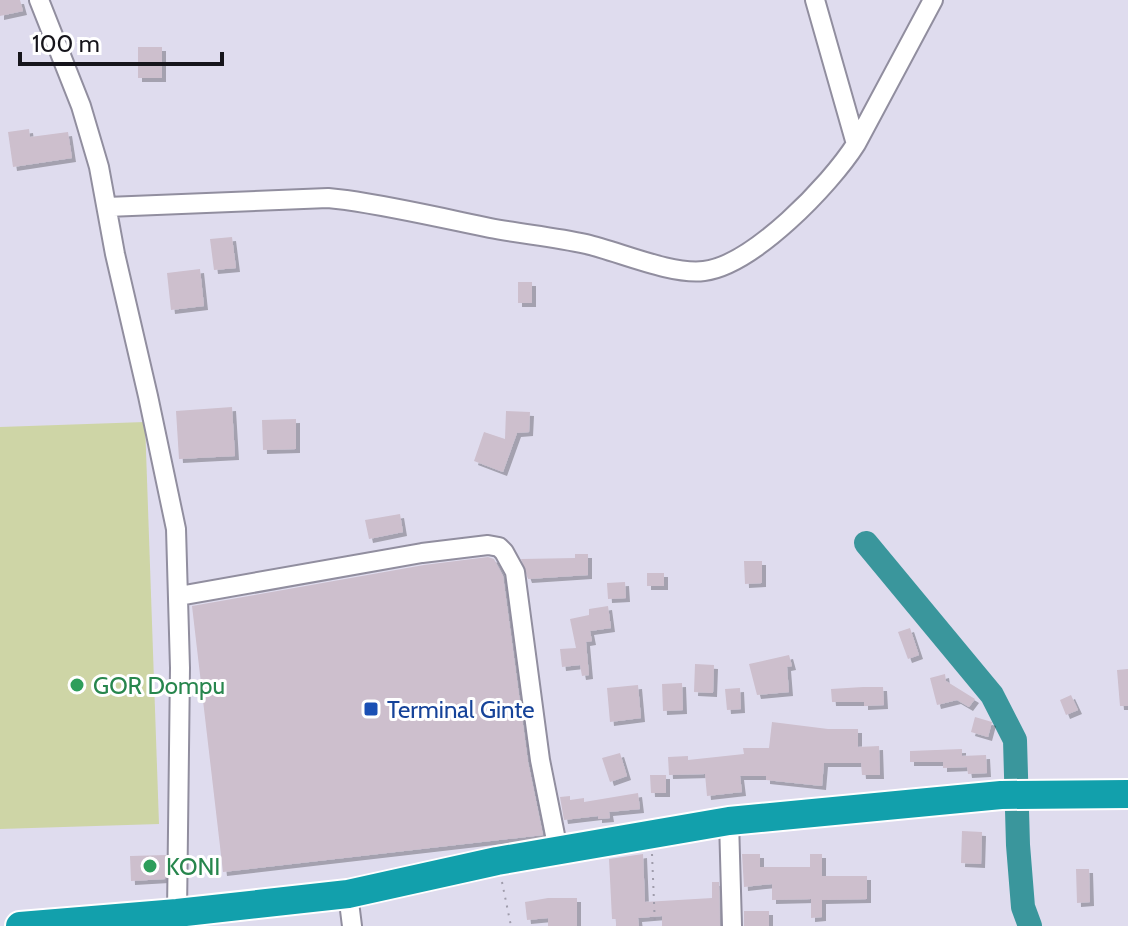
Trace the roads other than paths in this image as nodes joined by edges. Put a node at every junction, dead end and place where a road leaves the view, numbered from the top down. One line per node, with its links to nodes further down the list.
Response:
1 (39, 0): 5 (street)
2 (815, 0): 4 (street)
3 (933, 0): 4 (street)
4 (856, 144): 5 (street)
5 (107, 207): 6 (street)
6 (179, 596): 9 (street); 11 (street)
7 (1128, 794): 8 (highway)
8 (729, 821): 9 (highway); 14 (street)
9 (558, 850): 10 (highway)
10 (348, 894): 11 (highway); 13 (street)
11 (177, 913): 12 (highway)
12 (20, 926)
13 (352, 926)
14 (732, 926)

